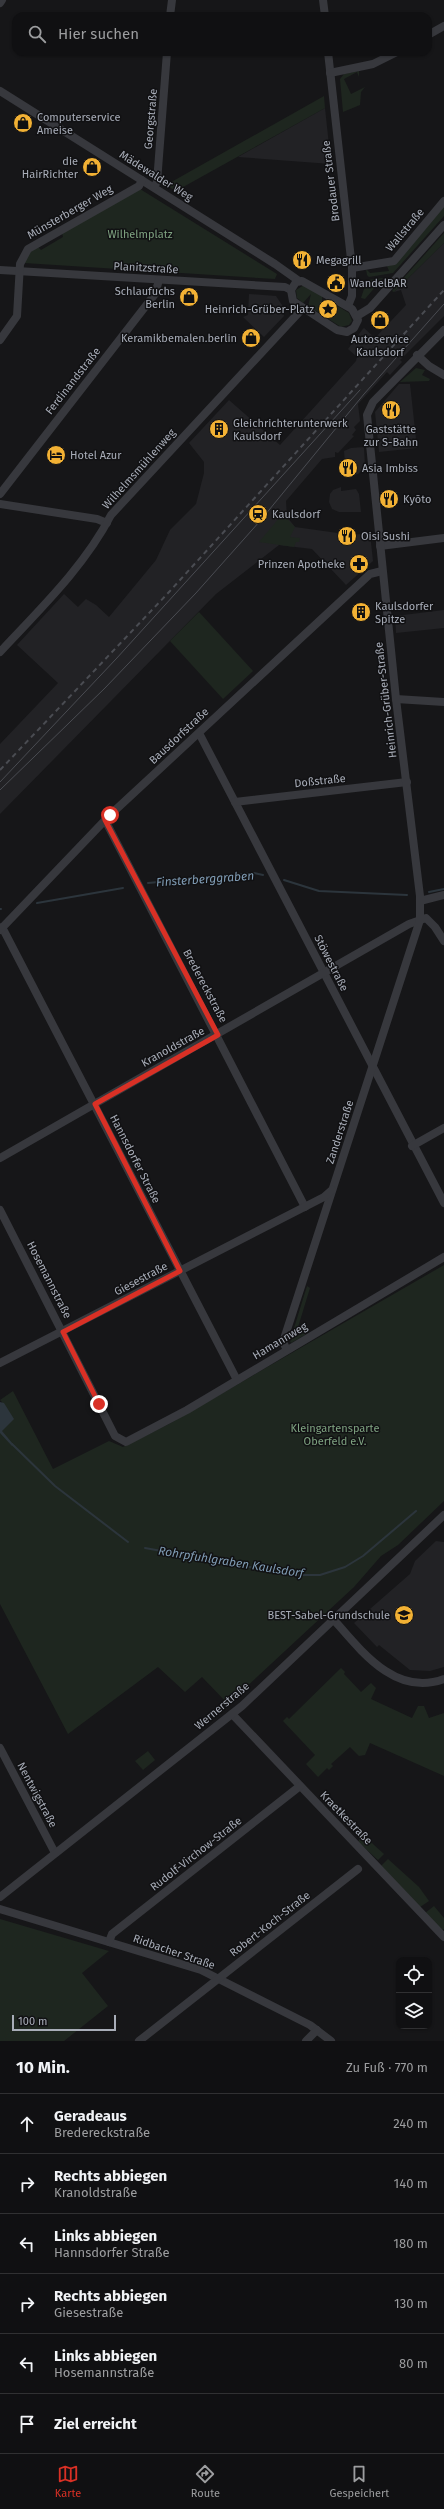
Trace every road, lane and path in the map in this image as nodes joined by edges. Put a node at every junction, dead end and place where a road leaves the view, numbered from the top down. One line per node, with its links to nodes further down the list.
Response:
1 (2, 0): 4 (street)
2 (172, 0): 5 (street)
3 (324, 0): 6 (street)
4 (0, 3)
5 (170, 12)
6 (325, 12)
7 (444, 26): 8 (street)
8 (432, 33)
9 (167, 56): 15 (street, Georgstraße)
10 (328, 56): 12 (street, Brodauer Straße)
11 (389, 56): 12 (street)
12 (330, 73): 18 (street, Brodauer Straße)
13 (0, 90): 14 (street, Mädewalder Weg)
14 (142, 180): 15 (street, Mädewalder Weg); 20 (street, Münsterberger Weg)
15 (154, 187): 22 (street, Mädewalder Weg)
16 (444, 200): 18 (street, Wallstraße)
17 (444, 225): 26 (street)
18 (352, 268): 24 (street, Brodauer Straße)
19 (0, 270): 20 (street, Planitzstraße)
20 (19, 271): 21 (street, Planitzstraße); 28 (street, Münsterberger Weg)
21 (158, 280): 23 (street, Planitzstraße); 31 (street, Ferdinandstraße)
22 (299, 281): 23 (street); 24 (street)
23 (291, 290): 25 (street)
24 (348, 306): 26 (street)
25 (303, 308): 26 (street); 33 (street, Wilhelmsmühlenweg)
26 (357, 316)
27 (444, 330): 29 (street, Heinrich-Grüber-Straße)
28 (0, 340)
29 (418, 355): 30 (street); 35 (street, Heinrich-Grüber-Straße)
30 (444, 374)
31 (0, 494)
32 (0, 504): 33 (street)
33 (107, 523): 37 (street, Wilhelmsmühlenweg)
34 (444, 538): 35 (street)
35 (380, 546): 36 (street, Heinrich-Grüber-Straße)
36 (382, 571): 38 (street, Heinrich-Grüber-Straße); 40 (street, Bausdorfstraße)
37 (0, 652)
38 (396, 699): 39 (street); 41 (street, Heinrich-Grüber-Straße)
39 (444, 702)
40 (199, 733): 42 (street, Stöwestraße); 43 (street, Bausdorfstraße)
41 (407, 782): 42 (street, Doßstraße); 45 (street, Heinrich-Grüber-Straße)
42 (235, 802): 49 (street, Stöwestraße)
43 (105, 820): 47 (street, Bausdorfstraße); 50 (street, Bredereckstraße)
44 (444, 895): 45 (street)
45 (420, 901): 46 (street, Heinrich-Grüber-Straße)
46 (420, 920): 48 (street); 49 (street, Kranoldstraße); 51 (street, Zanderstraße)
47 (1, 928): 52 (street, Hannsdorfer Straße)
48 (444, 941)
49 (323, 973): 50 (street, Kranoldstraße); 51 (street, Stöwestraße)
50 (218, 1035): 52 (street, Kranoldstraße); 58 (street, Bredereckstraße)
51 (372, 1069): 54 (street, Stöwestraße); 56 (street, Zanderstraße)
52 (95, 1104): 55 (street, Kranoldstraße); 61 (street, Hannsdorfer Straße)
53 (444, 1128): 54 (street)
54 (412, 1146): 57 (street, Stöwestraße)
55 (0, 1158)
56 (332, 1190): 58 (street, Giesestraße); 63 (street, Zanderstraße)
57 (444, 1203)
58 (305, 1207): 61 (street, Giesestraße)
59 (1, 1213): 62 (street, Hosemannstraße)
60 (444, 1257): 63 (street, Hamannweg)
61 (180, 1271): 62 (street, Giesestraße); 65 (street, Hannsdorfer Straße)
62 (63, 1332): 64 (street, Giesestraße); 66 (street, Hosemannstraße)
63 (287, 1350): 65 (street, Hamannweg)
64 (0, 1363)
65 (237, 1380): 66 (street, Hamannweg)
66 (126, 1442)
67 (442, 1520): 68 (street, Wernerstraße)
68 (334, 1620): 69 (street); 70 (street, Wernerstraße)
69 (444, 1679)
70 (232, 1714): 72 (street, Kraetkestraße); 73 (street, Wernerstraße)
71 (0, 1748): 73 (street, Nentwigstraße)
72 (300, 1786): 77 (street, Kraetkestraße); 78 (street, Rudolf-Virchow-Straße)
73 (56, 1853): 75 (street, Wernerstraße)
74 (358, 1869): 79 (street, Robert-Koch-Straße)
75 (0, 1897)
76 (0, 1909): 78 (street, Ridbacher Straße)
77 (444, 1937)
78 (109, 1942): 79 (street, Ridbacher Straße)
79 (218, 1979): 80 (street, Ridbacher Straße); 81 (street, Robert-Koch-Straße)
80 (317, 2030): 82 (street); 83 (street, Ridbacher Straße)
81 (139, 2041)
82 (306, 2041)
83 (330, 2041)

